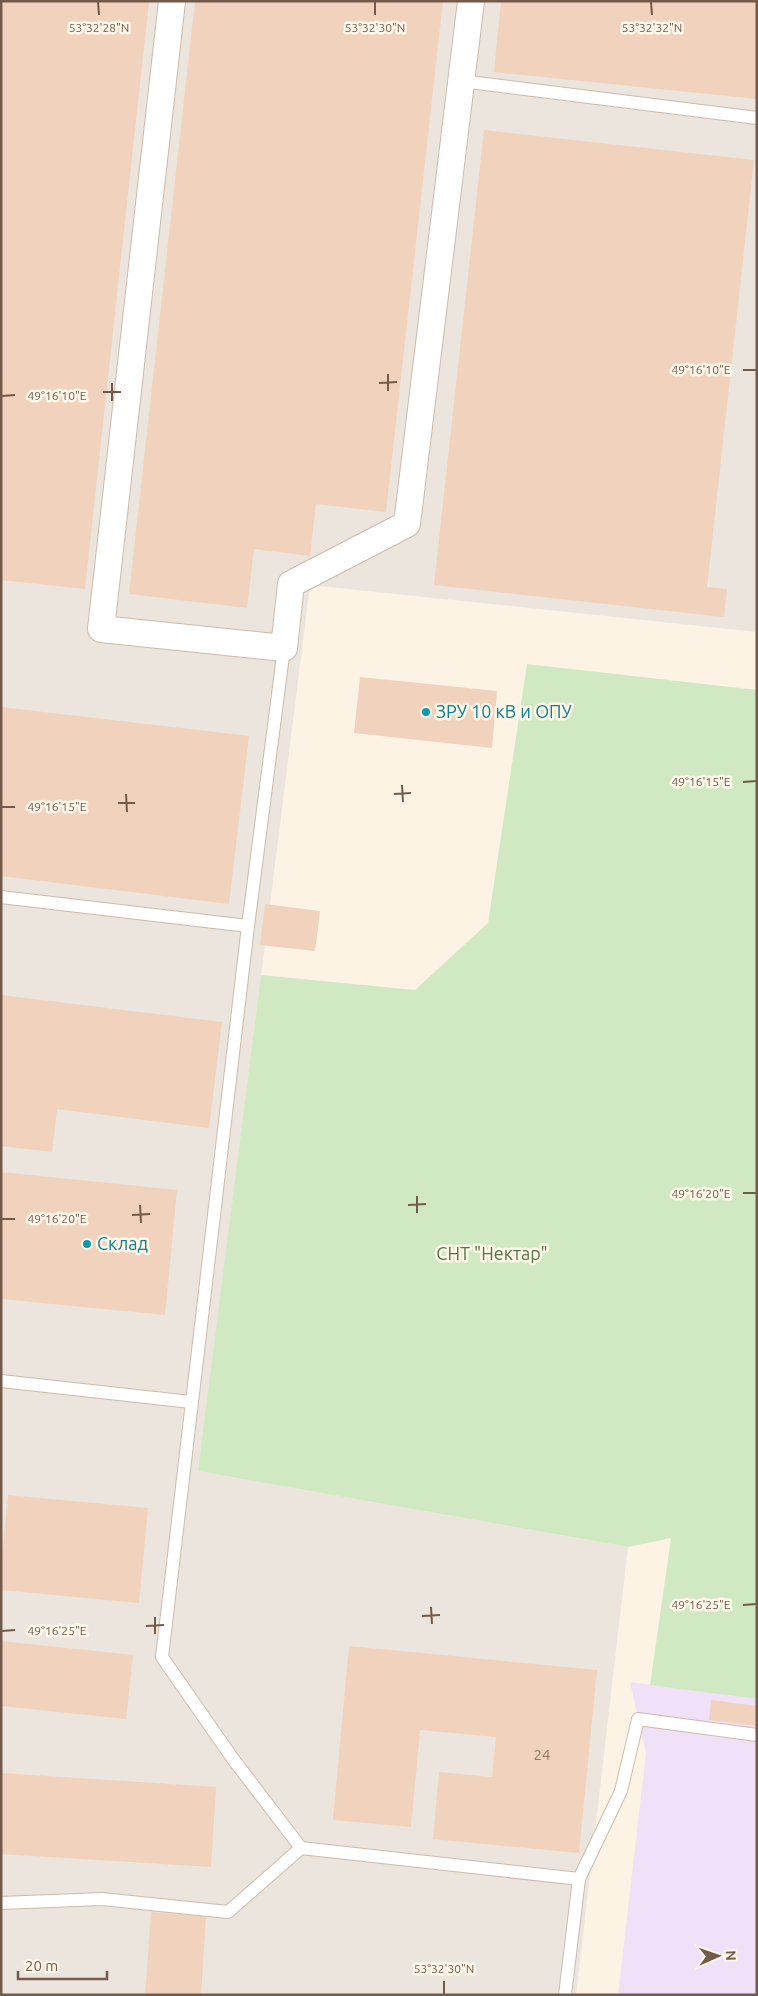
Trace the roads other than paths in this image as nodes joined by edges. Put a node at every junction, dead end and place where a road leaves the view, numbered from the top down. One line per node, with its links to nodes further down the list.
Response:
1 (172, 1): 5 (street)
2 (471, 1): 3 (street)
3 (461, 81): 4 (lane); 5 (street)
4 (757, 118)
5 (284, 648): 7 (lane)
6 (1, 897): 7 (lane)
7 (248, 926): 9 (lane)
8 (1, 1381): 9 (lane)
9 (191, 1402): 11 (lane)
10 (757, 1735): 12 (lane)
11 (301, 1848): 12 (lane); 13 (lane)
12 (579, 1879): 14 (lane)
13 (1, 1903)
14 (565, 1995)

